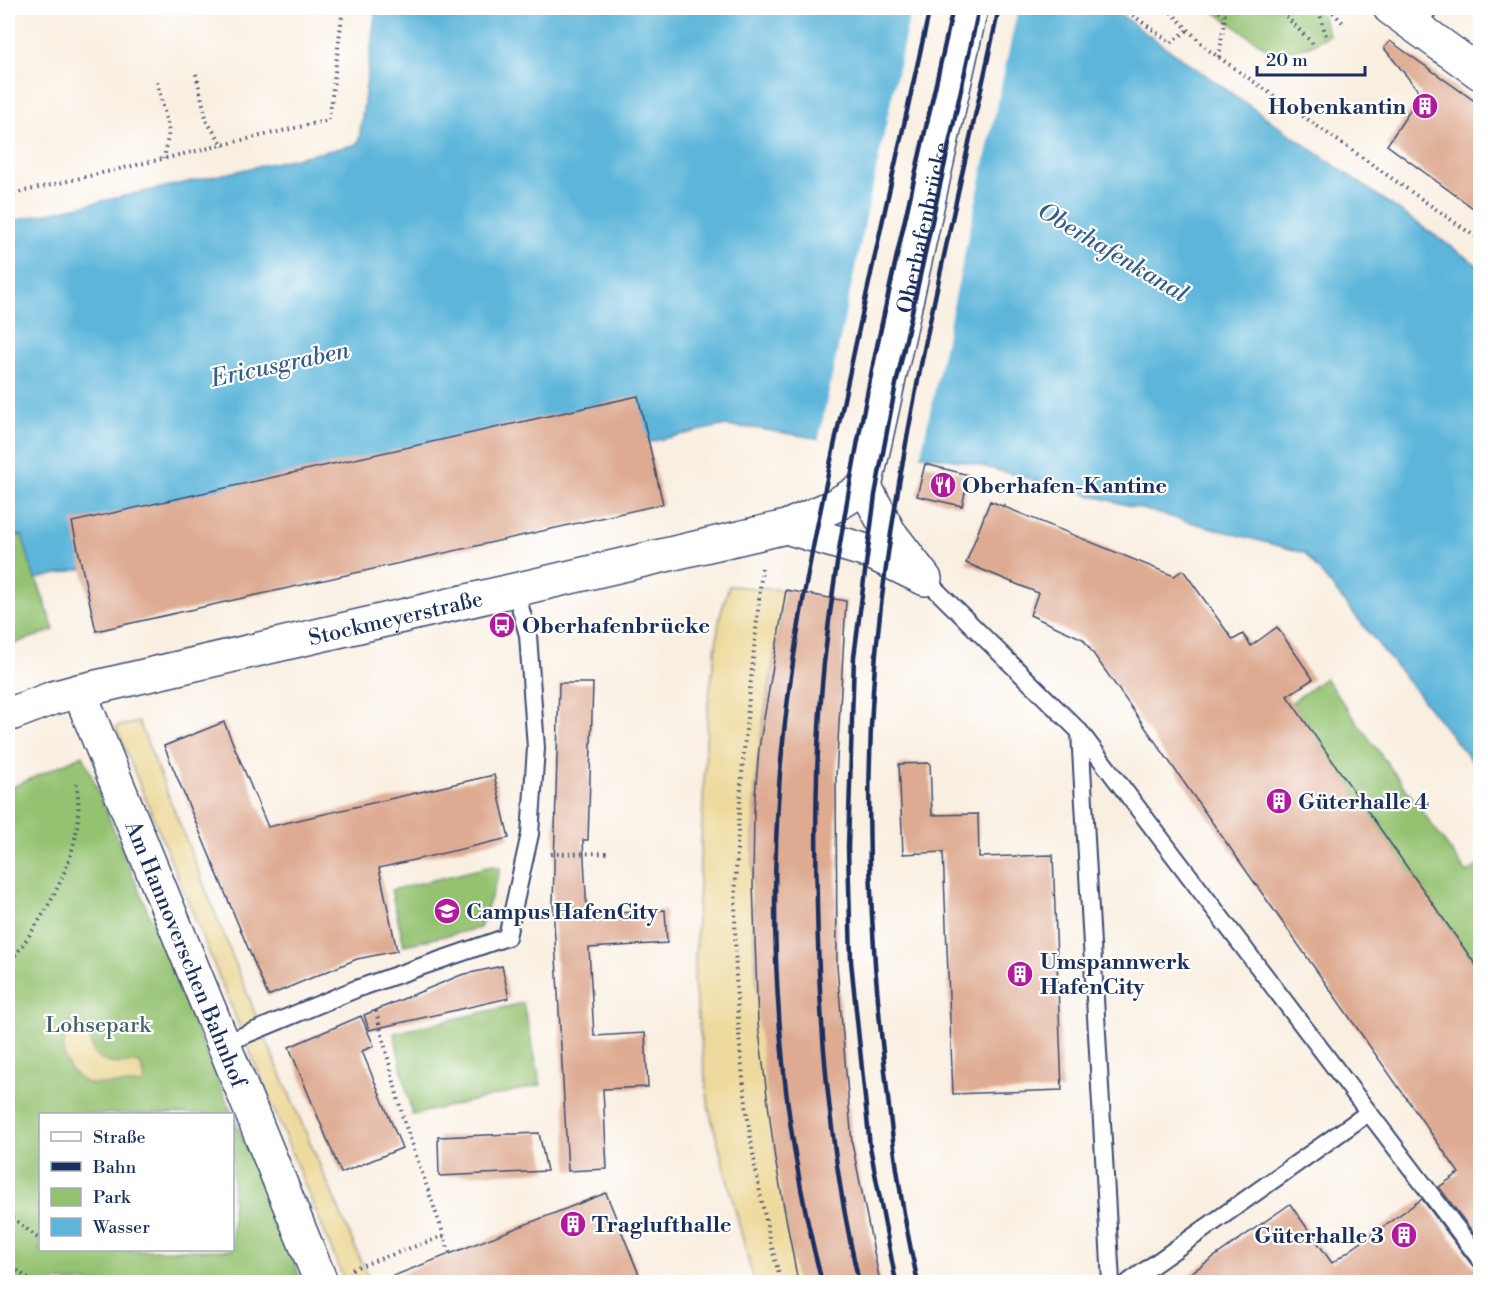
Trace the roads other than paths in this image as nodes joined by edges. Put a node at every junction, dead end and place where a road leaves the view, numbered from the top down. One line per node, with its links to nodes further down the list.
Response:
1 (971, 8): 5 (street, Oberhafenbrücke)
2 (1390, 8): 3 (street)
3 (1423, 17): 4 (street)
4 (1480, 73)
5 (865, 487): 6 (street, Stockmeyerstraße); 7 (street)
6 (775, 530): 7 (street, Stockmeyerstraße); 8 (street, Stockmeyerstraße)
7 (925, 579): 11 (lane)
8 (515, 589): 9 (street, Stockmeyerstraße); 12 (lane)
9 (79, 691): 10 (street, Stockmeyerstraße); 12 (street, Am Hannoverschen Bahnhof)
10 (8, 715)
11 (1080, 732): 13 (lane); 16 (lane)
12 (223, 1044): 15 (street, Am Hannoverschen Bahnhof)
13 (1368, 1113): 14 (lane); 17 (lane)
14 (1480, 1259)
15 (320, 1282)
16 (1111, 1282)
17 (1129, 1282)

